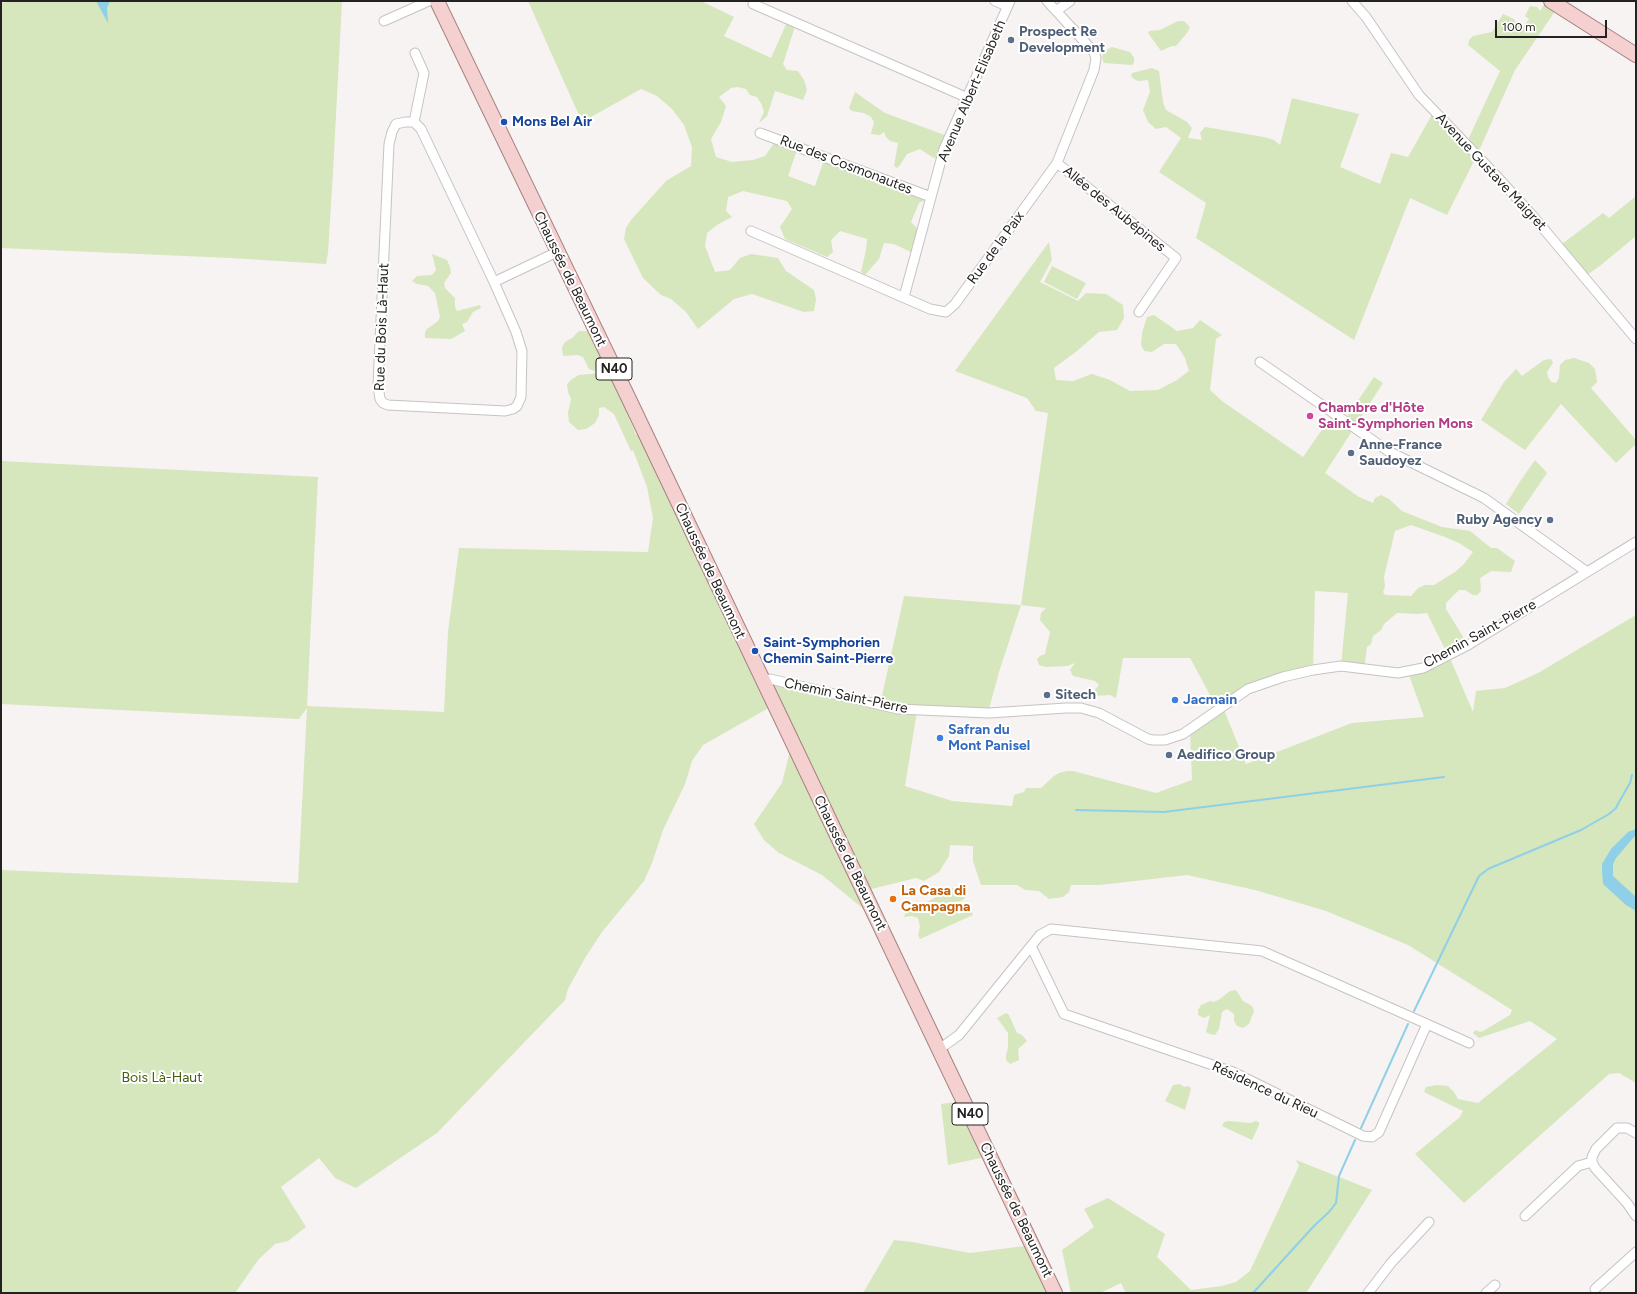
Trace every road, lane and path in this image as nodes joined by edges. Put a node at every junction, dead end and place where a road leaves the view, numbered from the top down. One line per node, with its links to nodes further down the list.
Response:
1 (429, 1): 11 (street)
2 (437, 1): 20 (main road, Chaussée de Beaumont / N40)
3 (995, 1): 9 (street)
4 (1047, 1): 10 (street, Rue de la Paix)
5 (1070, 1): 10 (street)
6 (1352, 1): 24 (street, Avenue Gustave Maigret)
7 (1551, 1): 13 (main road)
8 (753, 4): 14 (street)
9 (1009, 4): 14 (street, Avenue Albert-Elisabeth)
10 (1056, 11): 17 (street, Rue de la Paix)
11 (384, 21)
12 (415, 53): 15 (street)
13 (1636, 55)
14 (968, 98): 18 (street, Avenue Albert-Elisabeth)
15 (414, 122): 21 (street, Rue du Bois Là-Haut); 21 (street, Rue du Bois Là-Haut)
16 (760, 133): 18 (street, Rue des Cosmonautes)
17 (1057, 164): 22 (street, Rue de la Paix); 23 (street, Allée des Aubépines)
18 (931, 197): 22 (street, Avenue Albert-Elisabeth)
19 (751, 231): 22 (street, Rue de la Paix)
20 (557, 252): 21 (street); 28 (main road, Chaussée de Beaumont / N40)
21 (494, 282)
22 (904, 297)
23 (1139, 312)
24 (1636, 339)
25 (1260, 362): 27 (street)
26 (1636, 542): 27 (street, Chemin Saint-Pierre)
27 (1587, 572): 28 (street, Chemin Saint-Pierre)
28 (762, 680): 32 (main road, Chaussée de Beaumont / N40)
29 (1031, 946): 30 (street); 30 (street, Résidence du Rieu); 32 (street)
30 (1428, 1024): 31 (street)
31 (1469, 1043)
32 (938, 1047): 41 (main road, Chaussée de Beaumont / N40)
33 (1636, 1133): 34 (street)
34 (1592, 1162): 35 (street); 36 (street)
35 (1525, 1216)
36 (1636, 1216)
37 (1429, 1222): 42 (street)
38 (1636, 1252): 40 (street)
39 (1495, 1284): 43 (street)
40 (1595, 1289)
41 (1055, 1293)
42 (1368, 1293)
43 (1486, 1293)

